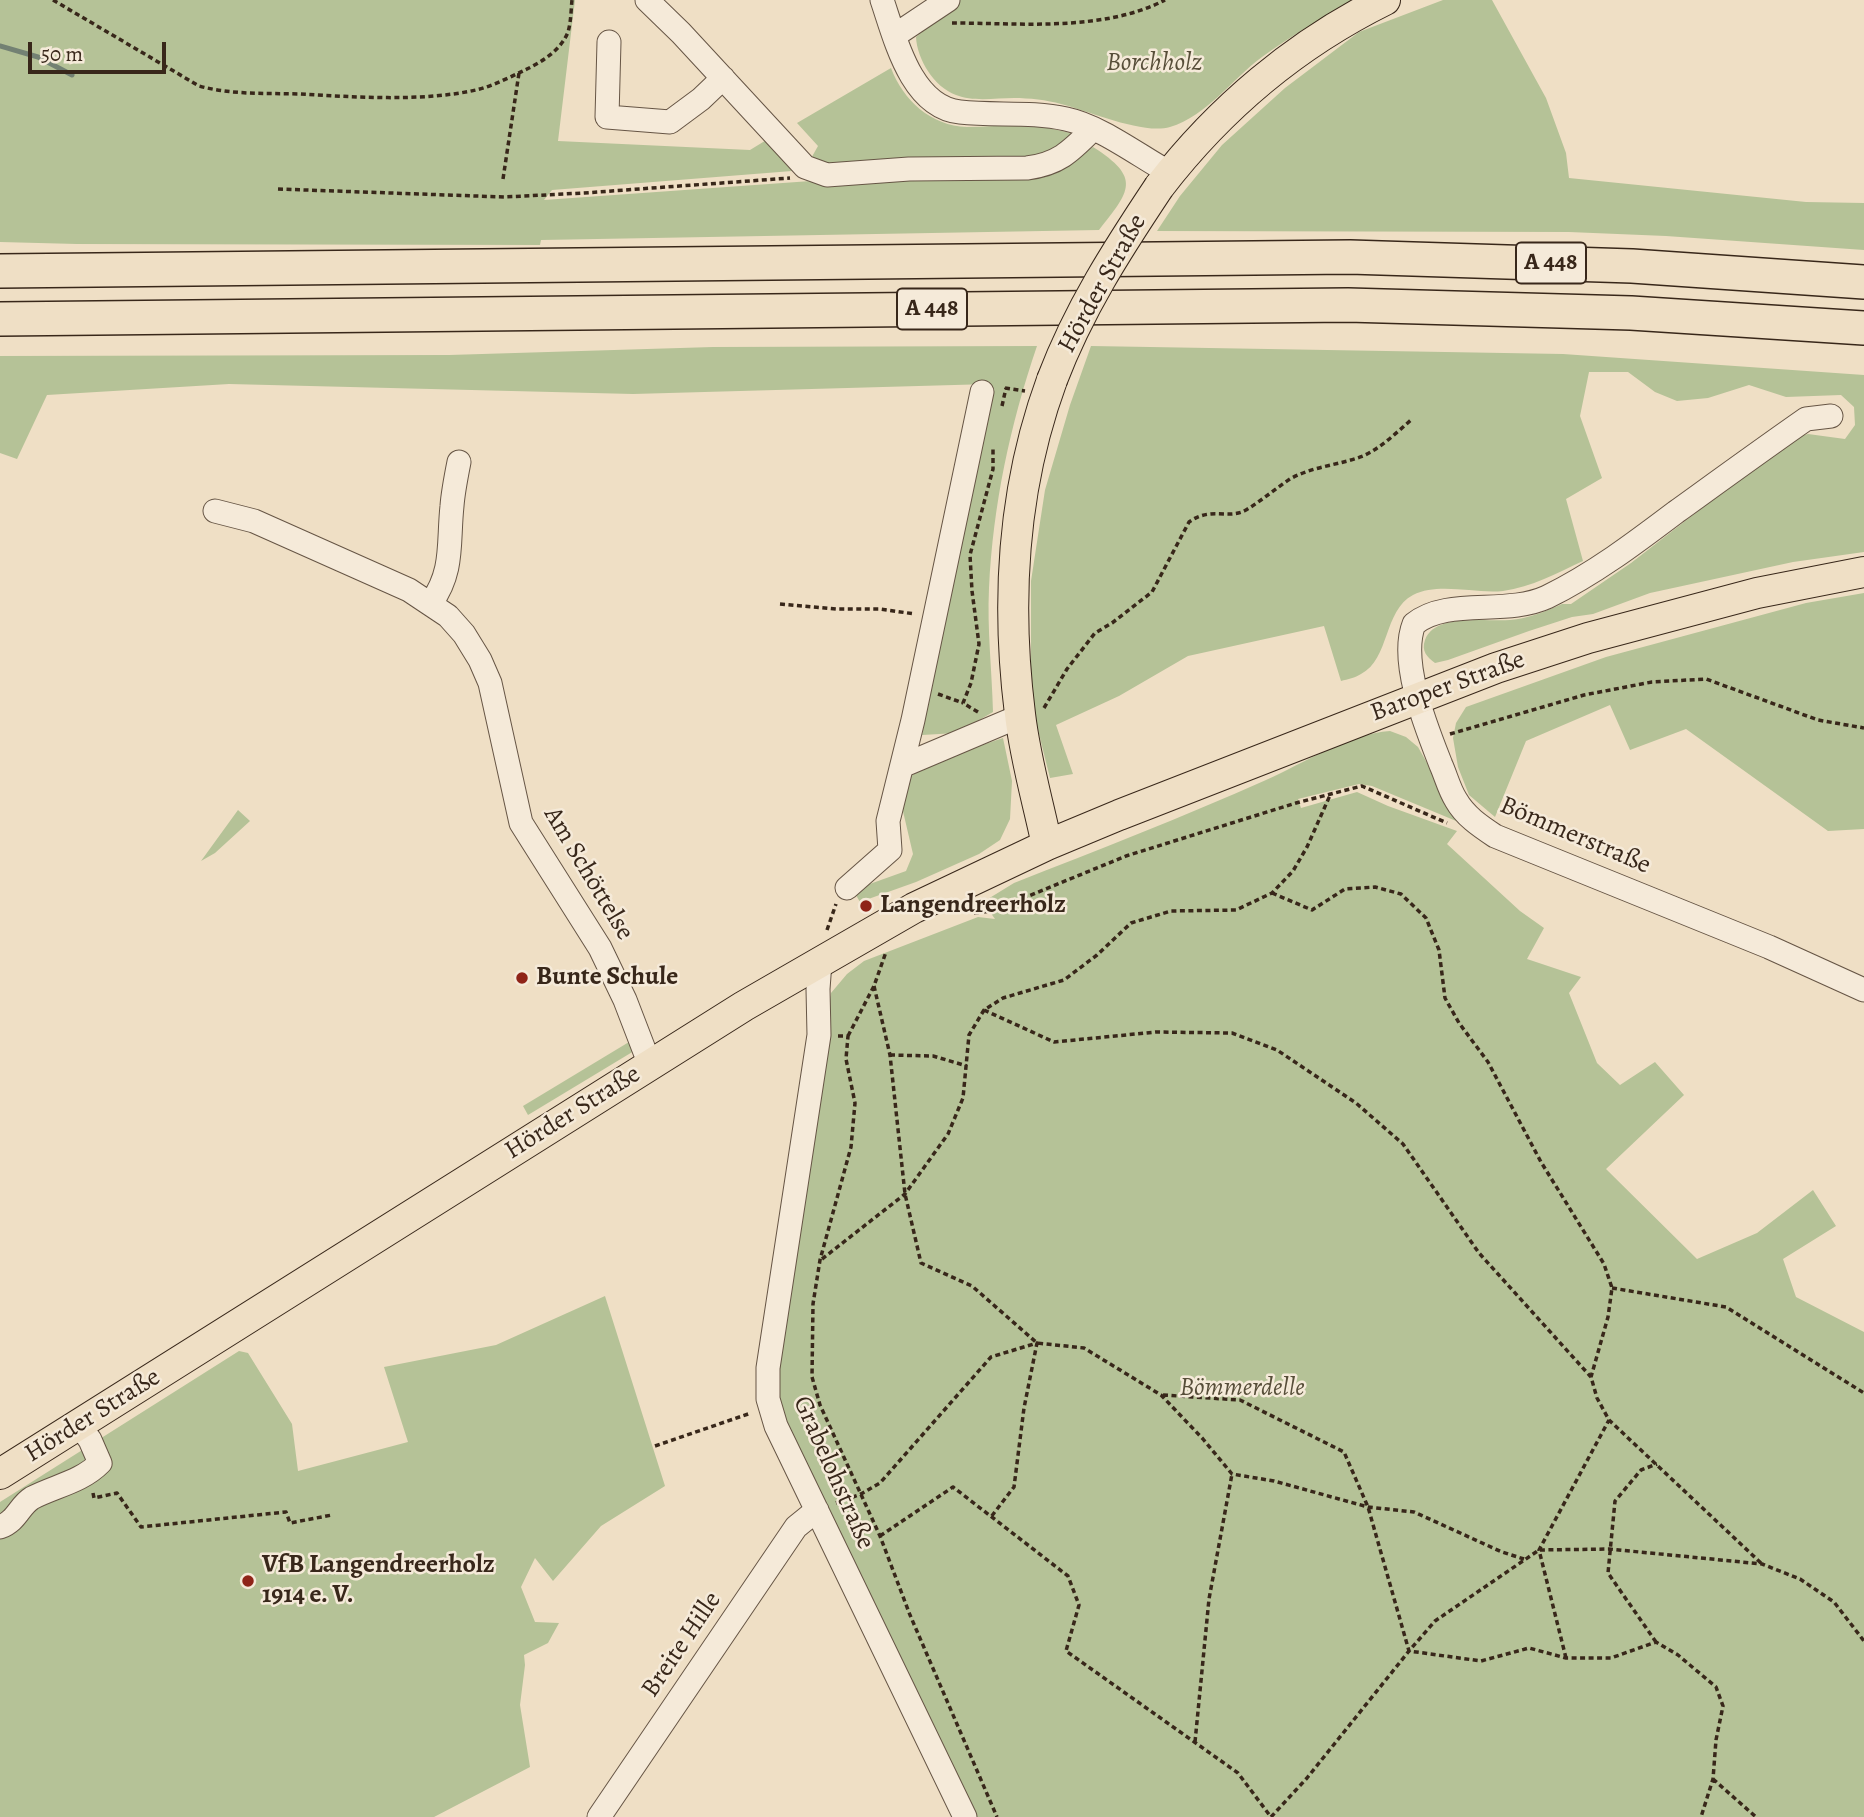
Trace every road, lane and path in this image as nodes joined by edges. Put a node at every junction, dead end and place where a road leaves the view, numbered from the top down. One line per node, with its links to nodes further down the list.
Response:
1 (54, 0): 11 (path)
2 (572, 0): 11 (path)
3 (647, 0): 12 (street)
4 (882, 0): 9 (street)
5 (948, 0): 8 (street)
6 (1165, 0): 8 (path)
7 (1385, 0): 16 (main road, Hörder Straße)
8 (915, 22): 9 (street)
9 (894, 36): 13 (street)
10 (609, 42): 12 (street)
11 (519, 73): 15 (path)
12 (723, 78): 14 (street)
13 (1093, 129): 14 (street); 16 (street)
14 (827, 175): 17 (path)
15 (503, 178)
16 (1165, 180): 37 (main road, Hörder Straße, bridge)
17 (278, 189)
18 (0, 271): 19 (highway, A 448)
19 (1864, 282)
20 (0, 318): 21 (highway, A 448)
21 (1864, 328)
22 (1019, 390): 24 (path)
23 (982, 391): 33 (street)
24 (999, 415)
25 (1831, 416): 35 (street, Bömmerstraße)
26 (1412, 420): 37 (path)
27 (993, 442): 36 (path)
28 (459, 462): 31 (street)
29 (215, 511): 31 (street, Am Schöttelse)
30 (1864, 572): 35 (main road, Baroper Straße)
31 (431, 603): 55 (street, Am Schöttelse)
32 (780, 604): 33 (path)
33 (934, 619): 34 (street)
34 (920, 687): 36 (path); 40 (street)
35 (1417, 697): 39 (street, Bömmerstraße); 43 (main road, Baroper Straße)
36 (963, 703): 37 (path)
37 (1020, 718): 40 (street); 43 (main road, Hörder Straße)
38 (1864, 728): 39 (path)
39 (1431, 739): 50 (street, Bömmerstraße)
40 (902, 766): 44 (street)
41 (1331, 793): 42 (path); 45 (path); 46 (path)
42 (1449, 823)
43 (1047, 845): 48 (main road, Hörder Straße)
44 (847, 888): 48 (path)
45 (1272, 893): 51 (path); 59 (path)
46 (974, 912)
47 (888, 947): 49 (path)
48 (820, 962): 52 (street, Grabelohstraße); 55 (main road, Hörder Straße)
49 (874, 986): 53 (path); 54 (path)
50 (1864, 990)
51 (984, 1010): 56 (path); 61 (path)
52 (819, 1035): 53 (path); 64 (street, Grabelohstraße)
53 (848, 1036): 58 (path)
54 (890, 1055): 56 (path); 57 (path)
55 (650, 1065): 66 (main road, Hörder Straße)
56 (967, 1066): 57 (path)
57 (905, 1194): 58 (path); 60 (path)
58 (820, 1260): 72 (path)
59 (1612, 1288): 61 (path); 62 (path)
60 (1037, 1343): 63 (path); 72 (path); 76 (path)
61 (1591, 1377): 65 (path)
62 (1864, 1393)
63 (1161, 1395): 71 (path); 73 (path)
64 (770, 1406): 67 (path); 74 (street, Grabelohstraße)
65 (1609, 1420): 68 (path); 80 (path)
66 (79, 1425): 69 (main road, Hörder Straße); 70 (street)
67 (655, 1446)
68 (1657, 1464): 79 (path); 82 (path)
69 (0, 1474)
70 (89, 1474): 75 (path); 77 (street)
71 (1232, 1474): 73 (path); 87 (path)
72 (861, 1494): 74 (path); 78 (path)
73 (1368, 1507): 81 (path); 85 (path)
74 (817, 1510): 89 (street, Breite Hille); 90 (street, Grabelohstraße)
75 (332, 1515)
76 (991, 1517): 78 (path); 87 (path)
77 (0, 1527)
78 (880, 1536): 91 (path)
79 (1609, 1549): 80 (path); 82 (path); 84 (path)
80 (1539, 1550): 81 (path); 86 (path)
81 (1524, 1559): 85 (path)
82 (1762, 1564): 83 (path)
83 (1864, 1641)
84 (1656, 1642): 86 (path); 88 (path)
85 (1409, 1651): 86 (path); 92 (path)
86 (1566, 1658)
87 (1195, 1742): 92 (path)
88 (1713, 1779): 93 (path); 94 (path)
89 (600, 1817)
90 (965, 1817)
91 (997, 1817)
92 (1271, 1817)
93 (1701, 1817)
94 (1756, 1817)

